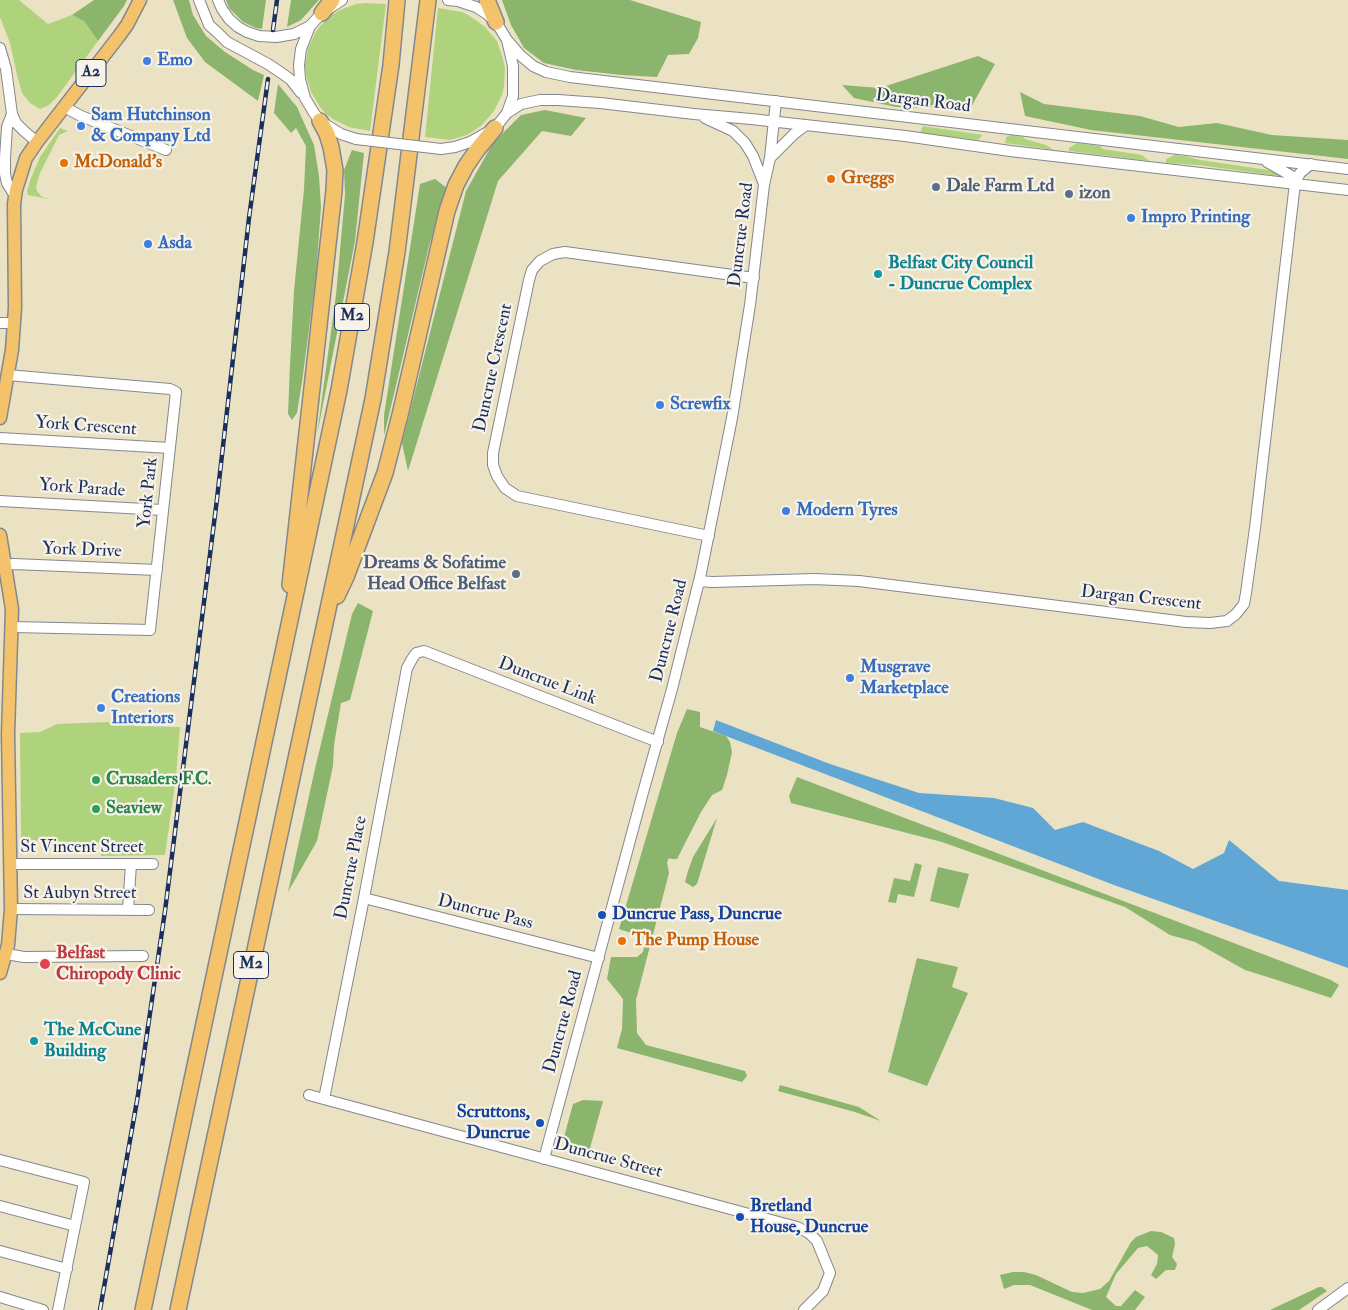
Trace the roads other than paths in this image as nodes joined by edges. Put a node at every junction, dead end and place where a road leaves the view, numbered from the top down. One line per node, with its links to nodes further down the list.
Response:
1 (140, 0): 17 (main road, A2)
2 (199, 0): 15 (street)
3 (218, 0): 12 (street)
4 (332, 0): 10 (highway)
5 (342, 0): 10 (street)
6 (397, 0): 52 (highway, M2)
7 (428, 0): 50 (highway, M2)
8 (487, 0): 11 (highway)
9 (453, 1): 11 (street)
10 (322, 13): 12 (street)
11 (496, 22): 13 (street)
12 (310, 26): 15 (street)
13 (507, 40): 16 (street, Dargan Road); 18 (street)
14 (0, 48): 19 (street)
15 (305, 98): 22 (street)
16 (776, 101): 21 (street, Duncrue Road); 29 (street, Dargan Road)
17 (64, 107): 25 (main road, A2); 26 (street)
18 (507, 113): 20 (street, Dargan Road); 24 (street)
19 (12, 114): 25 (street); 27 (street)
20 (694, 114): 21 (street, Dargan Road); 33 (street)
21 (774, 121): 23 (street, Dargan Road); 28 (street, Duncrue Road)
22 (320, 122): 24 (street, bridge); 52 (highway)
23 (806, 125): 28 (street); 32 (street, Dargan Road)
24 (495, 128): 50 (highway)
25 (37, 142): 35 (main road, A2)
26 (166, 150)
27 (2, 158): 35 (street)
28 (770, 158): 33 (street, Duncrue Road)
29 (1261, 158): 30 (street, Dargan Road); 32 (street)
30 (1311, 164): 31 (street, Dargan Road); 32 (street)
31 (1348, 169)
32 (1296, 181): 34 (street, Dargan Road); 49 (street, Dargan Crescent)
33 (764, 185): 36 (street, Duncrue Road)
34 (1348, 190)
35 (15, 196): 38 (main road, A2)
36 (754, 278): 46 (street, Duncrue Road); 46 (street, Duncrue Crescent)
37 (0, 323): 38 (street)
38 (14, 324): 39 (main road, A2)
39 (7, 375): 40 (main road, A2); 42 (street, York Park)
40 (0, 418)
41 (0, 438): 42 (street, York Crescent)
42 (170, 448): 44 (street, York Park)
43 (0, 501): 44 (street, York Parade)
44 (162, 510): 48 (street, York Park)
45 (0, 535): 47 (main road)
46 (709, 536): 49 (street, Duncrue Road)
47 (5, 565): 48 (street, York Drive); 51 (main road)
48 (157, 570): 51 (street, York Park)
49 (699, 581): 55 (street, Duncrue Road)
50 (325, 621): 82 (highway, M2)
51 (12, 626): 54 (main road)
52 (289, 631): 81 (highway, M2)
53 (424, 651): 55 (street, Duncrue Link); 61 (street, Duncrue Place)
54 (5, 688): 56 (main road)
55 (658, 742): 67 (street, Duncrue Road)
56 (4, 786): 57 (main road)
57 (5, 834): 58 (main road)
58 (11, 864): 59 (street, St Vincent Street); 62 (main road)
59 (131, 864): 60 (street, St Vincent Street); 63 (street)
60 (153, 864)
61 (364, 898): 67 (street, Duncrue Pass); 70 (street, Duncrue Place)
62 (11, 909): 63 (street, St Aubyn Street); 65 (main road)
63 (128, 910): 64 (street, St Aubyn Street)
64 (149, 910)
65 (6, 954): 66 (street); 68 (main road)
66 (143, 956)
67 (599, 958): 71 (street, Duncrue Road)
68 (0, 973)
69 (309, 1095): 70 (street, Duncrue Street)
70 (324, 1099): 71 (street, Duncrue Street)
71 (544, 1159): 83 (street, Duncrue Street)
72 (0, 1160): 74 (street)
73 (0, 1206): 74 (street)
74 (75, 1226): 76 (street)
75 (0, 1250): 76 (street)
76 (66, 1269): 80 (street)
77 (1348, 1288): 84 (street)
78 (0, 1297): 79 (street)
79 (43, 1310)
80 (58, 1310)
81 (143, 1310)
82 (178, 1310)
83 (804, 1310)
84 (1318, 1310)

